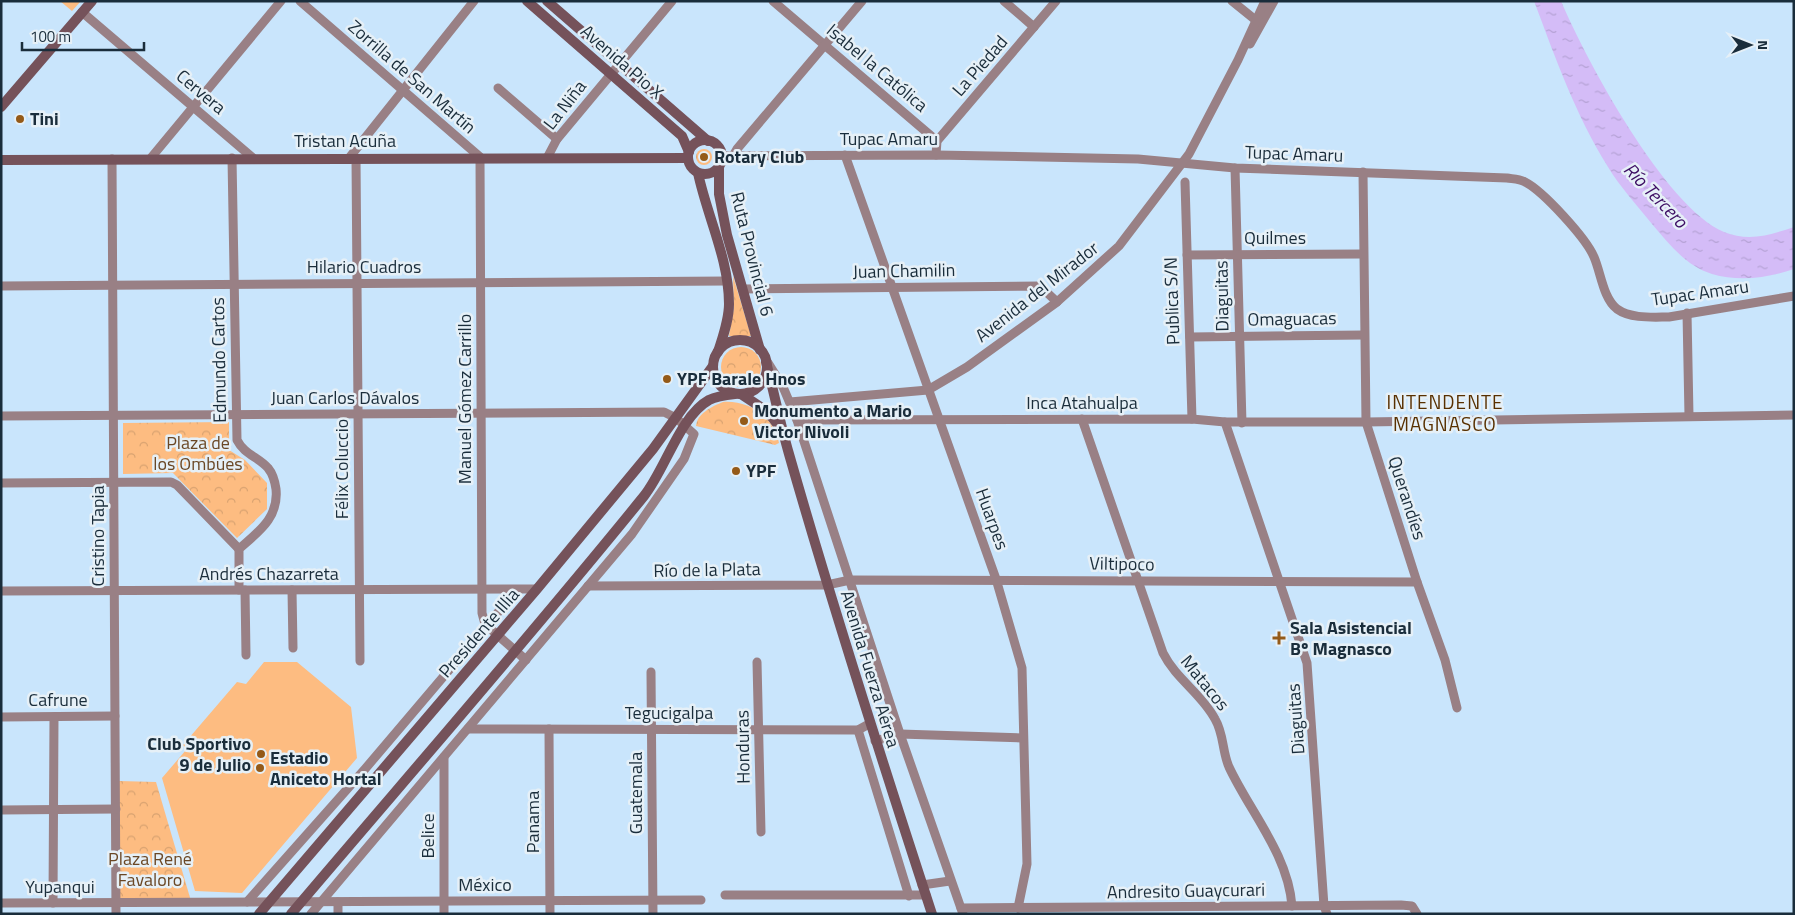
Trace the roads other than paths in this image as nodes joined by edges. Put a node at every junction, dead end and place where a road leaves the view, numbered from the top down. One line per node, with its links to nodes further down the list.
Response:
1 (92, 1): 15 (main road)
2 (281, 1): 23 (street)
3 (300, 1): 22 (street, Zorrilla de San Martín)
4 (474, 1): 22 (street)
5 (527, 1): 20 (main road, Avenida Pio X)
6 (547, 1): 19 (main road, Avenida Pio X)
7 (672, 1): 19 (street, La Niña)
8 (773, 1): 18 (street, Isabel la Católica)
9 (862, 1): 18 (street)
10 (1004, 1): 17 (street)
11 (1056, 1): 17 (street, La Piedad)
12 (1232, 1): 16 (street)
13 (1265, 1): 16 (street, Avenida del Mirador)
14 (1274, 1): 16 (street, Avenida del Mirador)
15 (82, 12): 23 (street, Cervera); 24 (main road)
16 (1258, 23): 41 (street, Avenida del Mirador)
17 (1034, 27): 27 (street, La Piedad)
18 (825, 45): 27 (street, Isabel la Católica); 31 (street)
19 (620, 63): 20 (street, La Niña); 26 (main road, Avenida Pio X)
20 (611, 73): 25 (street, La Niña); 28 (main road, Avenida Pio X)
21 (498, 88): 25 (street)
22 (403, 89): 32 (street, Zorrilla de San Martín); 35 (street)
23 (191, 106): 34 (street, Cervera); 38 (street)
24 (1, 107)
25 (557, 139): 36 (street, La Niña)
26 (708, 140): 28 (main road); 40 (main road)
27 (937, 141): 30 (street)
28 (689, 155): 36 (main road, Tristan Acuña); 44 (main road)
29 (845, 155): 30 (street, Tupac Amaru); 31 (street, Tupac Amaru); 55 (street, Huarpes)
30 (936, 155): 41 (street, Tupac Amaru)
31 (734, 156): 40 (street, Tupac Amaru)
32 (480, 157): 35 (main road, Tristan Acuña); 36 (main road, Tristan Acuña); 50 (street, Manuel Gómez Carrillo)
33 (232, 158): 34 (main road, Tristan Acuña); 38 (main road, Tristan Acuña); 51 (street, Edmundo Cartos)
34 (253, 158): 35 (main road, Tristan Acuña)
35 (352, 158): 52 (street, Félix Coluccio)
36 (547, 158)
37 (112, 159): 38 (main road, Tristan Acuña); 39 (main road, Tristan Acuña); 53 (street, Cristino Tapia)
38 (150, 159)
39 (1, 160)
40 (721, 162): 44 (main road); 56 (main road, Ruta Provincial 6)
41 (1182, 162): 42 (street, Tupac Amaru); 58 (street, Avenida del Mirador)
42 (1235, 168): 43 (street, Tupac Amaru); 48 (street, Diaguitas)
43 (1363, 172): 46 (street, Querandíes); 59 (street, Tupac Amaru)
44 (698, 173): 49 (main road, Ruta Provincial 6)
45 (1185, 182): 47 (street, Publica S/N)
46 (1363, 254): 48 (street, Quilmes); 60 (street, Querandíes)
47 (1187, 255): 48 (street, Quilmes); 62 (street, Publica S/N)
48 (1238, 255): 61 (street, Diaguitas)
49 (727, 281): 50 (street, Hilario Cuadros); 63 (main road, Ruta Provincial 6)
50 (481, 283): 52 (street, Hilario Cuadros); 69 (street, Manuel Gómez Carrillo)
51 (234, 284): 52 (street, Hilario Cuadros); 53 (street, Hilario Cuadros); 72 (street, Edmundo Cartos)
52 (357, 284): 70 (street, Félix Coluccio)
53 (113, 285): 54 (street, Hilario Cuadros); 71 (street, Cristino Tapia)
54 (1, 286)
55 (893, 287): 56 (street, Juan Chamilin); 58 (street, Juan Chamilin); 66 (street, Huarpes)
56 (744, 289): 64 (main road, Ruta Provincial 6)
57 (1794, 296): 59 (street, Tupac Amaru)
58 (1056, 302): 66 (street, Avenida del Mirador)
59 (1688, 313): 75 (street)
60 (1364, 335): 61 (street, Omaguacas); 83 (street, Querandíes)
61 (1239, 336): 62 (street, Omaguacas); 82 (street, Diaguitas)
62 (1190, 337): 79 (street, Publica S/N)
63 (718, 352): 64 (main road); 65 (main road)
64 (764, 357): 67 (main road); 68 (street); 85 (main road, Ruta Provincial 6)
65 (713, 366): 67 (main road); 76 (main road, Presidente Illia)
66 (928, 390): 68 (street, Avenida del Mirador); 77 (street, Huarpes)
67 (738, 394): 84 (main road); 85 (main road)
68 (790, 402): 80 (street)
69 (482, 413): 70 (street, Juan Carlos Dávalos); 76 (street, Juan Carlos Dávalos); 101 (street, Manuel Gómez Carrillo)
70 (358, 414): 72 (street, Juan Carlos Dávalos); 100 (street, Félix Coluccio)
71 (113, 415): 72 (street, Juan Carlos Dávalos); 74 (street, Juan Carlos Dávalos); 87 (street, Cristino Tapia)
72 (235, 415): 88 (street, Edmundo Cartos)
73 (1794, 415): 75 (street, Inca Atahualpa)
74 (1, 416)
75 (1689, 416): 83 (street, Inca Atahualpa)
76 (676, 418): 84 (street, Juan Carlos Dávalos); 96 (main road, Presidente Illia)
77 (939, 419): 78 (street, Inca Atahualpa); 80 (street, Inca Atahualpa); 89 (street, Huarpes)
78 (1082, 419): 79 (street, Inca Atahualpa); 91 (street, Matacos)
79 (1192, 419): 81 (street, Inca Atahualpa)
80 (797, 420): 90 (street)
81 (1225, 422): 82 (street, Inca Atahualpa); 92 (street, Diaguitas)
82 (1242, 422): 83 (street, Inca Atahualpa)
83 (1366, 422): 93 (street, Querandíes)
84 (685, 426): 95 (street); 107 (main road)
85 (783, 432): 94 (main road, Avenida Fuerza Aérea)
86 (1, 483): 87 (street)
87 (114, 483): 88 (street); 97 (street, Cristino Tapia)
88 (239, 549): 98 (street)
89 (996, 579): 90 (street, Viltipoco); 91 (street, Viltipoco); 124 (street, Huarpes)
90 (850, 580): 94 (street, Viltipoco); 123 (street)
91 (1139, 581): 92 (street, Viltipoco); 149 (street, Matacos)
92 (1280, 581): 93 (street, Viltipoco); 151 (street, Diaguitas)
93 (1417, 582): 113 (street, Querandíes)
94 (827, 585): 95 (street, Río de la Plata); 117 (main road, Avenida Fuerza Aérea)
95 (588, 586): 109 (street)
96 (537, 589): 102 (street, Andrés Chazarreta); 105 (main road, Presidente Illia)
97 (114, 590): 98 (street, Andrés Chazarreta); 103 (street, Andrés Chazarreta); 114 (street, Cristino Tapia)
98 (242, 590): 99 (street, Andrés Chazarreta); 108 (street)
99 (292, 590): 100 (street, Andrés Chazarreta); 106 (street)
100 (359, 590): 101 (street, Andrés Chazarreta); 110 (street, Félix Coluccio)
101 (482, 590): 102 (street, Andrés Chazarreta); 104 (street, Manuel Gómez Carrillo)
102 (516, 590): 104 (street)
103 (1, 591)
104 (485, 624): 105 (street); 127 (street)
105 (497, 636): 107 (street); 128 (main road, Presidente Illia)
106 (293, 648)
107 (516, 651): 109 (street); 148 (main road)
108 (246, 655)
109 (526, 660): 118 (street)
110 (360, 661)
111 (757, 662): 121 (street, Honduras)
112 (651, 672): 120 (street, Guatemala)
113 (1457, 708)
114 (115, 716): 116 (street, Cafrune); 130 (street, Cristino Tapia)
115 (1, 717): 116 (street, Cafrune)
116 (54, 717): 129 (street)
117 (869, 724): 122 (street, Tegucigalpa); 125 (main road, Avenida Fuerza Aérea)
118 (468, 729): 119 (street, Tegucigalpa); 126 (street)
119 (549, 729): 120 (street, Tegucigalpa); 140 (street, Panama)
120 (652, 730): 121 (street, Tegucigalpa); 137 (street, Guatemala)
121 (760, 730): 122 (street, Tegucigalpa); 132 (street, Honduras)
122 (858, 730): 136 (street)
123 (900, 734): 124 (street); 125 (street); 133 (street)
124 (1023, 738): 150 (street, Huarpes)
125 (875, 741): 134 (main road, Avenida Fuerza Aérea)
126 (444, 757): 139 (street, Belice); 143 (street)
127 (365, 768): 128 (street); 141 (street)
128 (376, 778): 142 (main road, Presidente Illia)
129 (53, 809): 130 (street); 131 (street); 146 (street)
130 (116, 809): 147 (street, Cristino Tapia)
131 (1, 810)
132 (761, 832)
133 (950, 881): 134 (street); 153 (street)
134 (924, 890): 136 (street); 162 (main road, Avenida Fuerza Aérea)
135 (725, 895): 136 (street)
136 (909, 896)
137 (653, 900): 138 (street, México); 140 (street, México); 161 (street, Guatemala)
138 (701, 900)
139 (444, 901): 140 (street, México); 144 (street, México); 159 (street, Belice)
140 (550, 901): 160 (street, Panama)
141 (247, 902): 142 (street, Yupanqui); 147 (street, Yupanqui)
142 (269, 902): 148 (street, México); 155 (main road, Presidente Illia)
143 (320, 902): 144 (street, México); 148 (street, México); 157 (street)
144 (338, 902): 158 (street)
145 (1, 903): 146 (street, Yupanqui)
146 (53, 903): 147 (street, Yupanqui)
147 (116, 903): 154 (street, Cristino Tapia)
148 (300, 903): 156 (main road)
149 (1292, 906): 150 (street, Andresito Guaycurari); 151 (street, Andresito Guaycurari)
150 (1018, 908): 153 (street, Andresito Guaycurari)
151 (1326, 910): 152 (street, Andresito Guaycurari)
152 (1414, 910)
153 (962, 911)
154 (116, 914)
155 (259, 914)
156 (291, 914)
157 (310, 914)
158 (338, 914)
159 (444, 914)
160 (550, 914)
161 (654, 914)
162 (932, 914)

